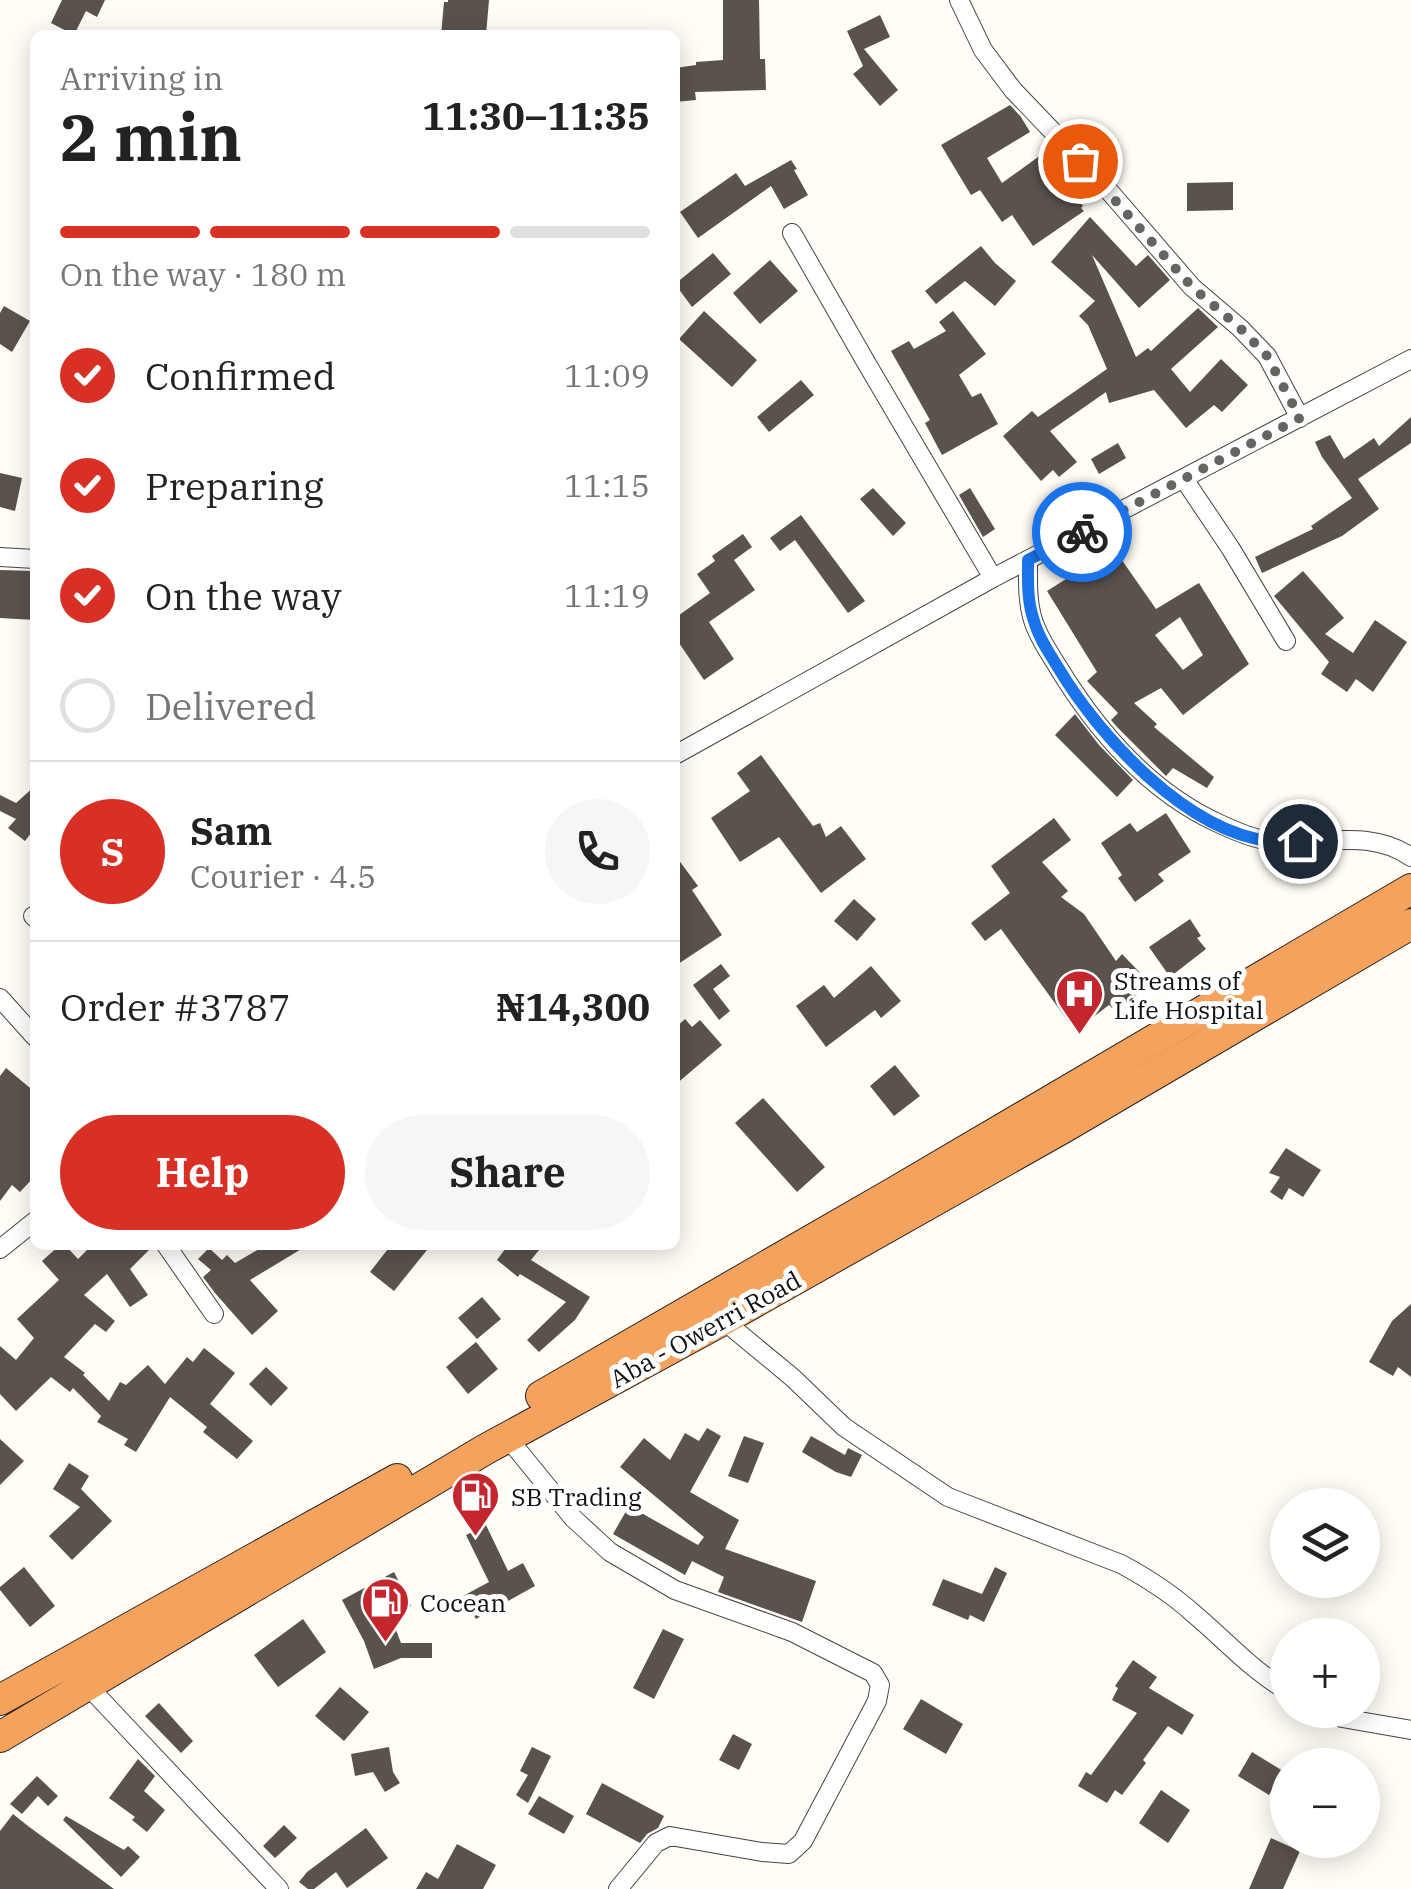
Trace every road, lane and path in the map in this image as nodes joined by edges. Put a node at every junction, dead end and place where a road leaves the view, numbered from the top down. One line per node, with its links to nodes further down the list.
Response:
1 (959, 0): 4 (street)
2 (792, 233): 9 (street)
3 (1411, 360): 4 (street)
4 (1300, 418): 5 (street)
5 (1184, 479): 8 (street); 10 (street)
6 (0, 557): 7 (street)
7 (30, 559)
8 (1028, 560): 9 (street); 12 (street)
9 (994, 578): 11 (street)
10 (1286, 641)
11 (680, 752)
12 (1411, 857)
13 (1411, 888): 25 (highway, Aba - Owerri Road)
14 (1411, 924): 21 (highway, Aba - Owerri Road)
15 (0, 998): 16 (street)
16 (30, 1031)
17 (30, 1225): 18 (street)
18 (0, 1249)
19 (169, 1250): 20 (street)
20 (214, 1314)
21 (722, 1320): 22 (highway, Aba - Owerri Road); 23 (street)
22 (507, 1437): 24 (highway, Aba - Owerri Road); 30 (street)
23 (1270, 1676)
24 (87, 1685): 28 (highway, Aba - Owerri Road); 29 (street)
25 (0, 1700)
26 (1380, 1725): 27 (street)
27 (1411, 1730)
28 (0, 1737)
29 (280, 1889)
30 (618, 1889)

